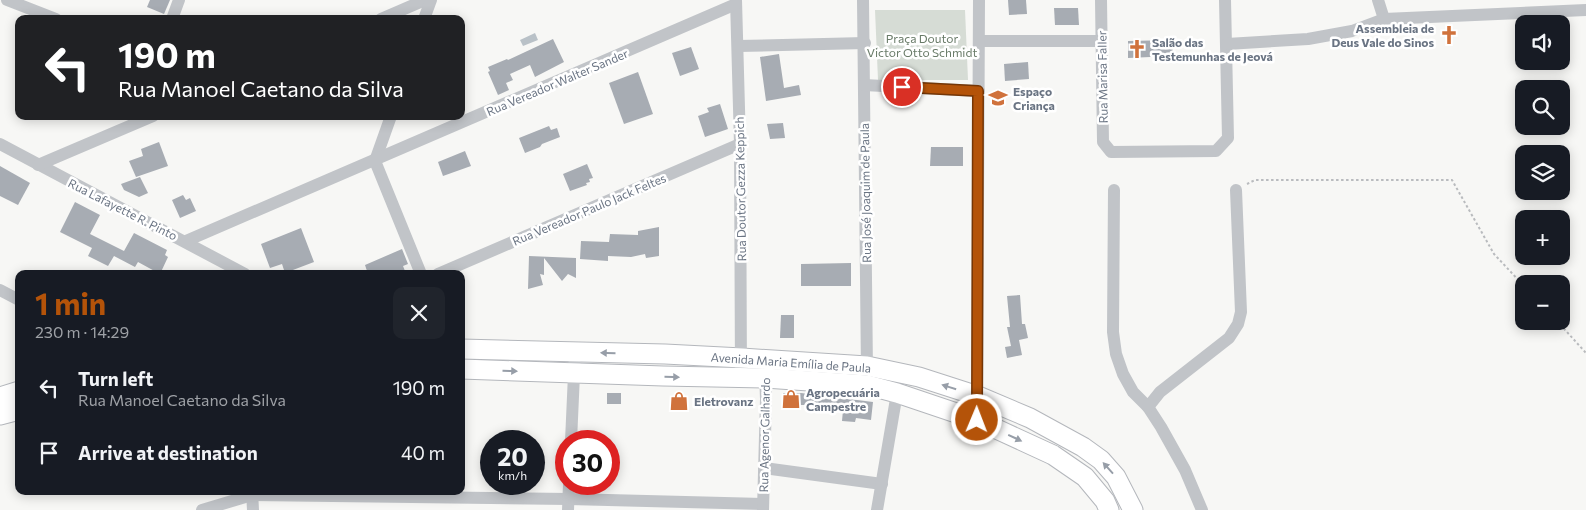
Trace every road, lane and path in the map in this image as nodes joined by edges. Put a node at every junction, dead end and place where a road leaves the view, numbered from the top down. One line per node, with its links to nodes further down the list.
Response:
1 (7, 0): 12 (street)
2 (179, 0): 13 (street)
3 (425, 0): 14 (street)
4 (431, 0): 15 (street)
5 (864, 0): 19 (street, Rua José Joaquim de Paula)
6 (979, 0): 17 (street)
7 (1101, 0): 18 (street, Rua Marisa Faller)
8 (1225, 0): 20 (street)
9 (1378, 0): 16 (street)
10 (736, 2): 21 (street, Rua Doutor Gezza Keppich); 28 (street, Rua Vereador Walter Sander)
11 (1586, 10): 16 (street)
12 (46, 15)
13 (173, 15)
14 (390, 15)
15 (425, 15)
16 (1384, 19): 20 (street)
17 (980, 41): 18 (street); 23 (street)
18 (1102, 41): 20 (street, Rua Marisa Faller)
19 (865, 43): 21 (street); 22 (street, Rua José Joaquim de Paula)
20 (1227, 44)
21 (738, 46): 27 (street, Rua Doutor Gezza Keppich)
22 (864, 85): 23 (street); 44 (street, Rua José Joaquim de Paula)
23 (978, 91): 53 (street)
24 (137, 120): 29 (street)
25 (389, 120): 28 (street)
26 (0, 144): 29 (street, Rua Lafayette R. Pinto)
27 (740, 144): 35 (street, Rua Vereador Paulo Jack Feltes); 43 (street, Rua Doutor Gezza Keppich)
28 (375, 161): 32 (street, Rua Vereador Walter Sander); 34 (street)
29 (38, 165): 32 (street, Rua Lafayette R. Pinto)
30 (1114, 190): 54 (street)
31 (1236, 190): 36 (path); 54 (street)
32 (186, 241): 33 (street, Rua Lafayette R. Pinto)
33 (238, 270)
34 (419, 270)
35 (447, 270)
36 (1515, 276)
37 (0, 290): 38 (street)
38 (15, 298)
39 (1565, 330): 42 (path)
40 (465, 348): 41 (main road, Avenida Maria Emília de Paula)
41 (575, 352): 43 (main road, Avenida Maria Emília de Paula, one-way to 41); 47 (street)
42 (1586, 352)
43 (742, 358): 46 (main road, Avenida Maria Emília de Paula); 48 (street, Rua Doutor Gezza Keppich)
44 (867, 366): 46 (main road, Avenida Maria Emília de Paula); 49 (street, Rua José Joaquim de Paula); 53 (main road, Avenida Maria Emília de Paula, one-way to 44)
45 (465, 369): 47 (main road, Avenida Maria Emília de Paula, one-way to 47)
46 (765, 369): 48 (main road, Avenida Maria Emília de Paula); 49 (main road, Avenida Maria Emília de Paula); 59 (street, Rua Agenor Galhardo)
47 (574, 374): 48 (main road, Avenida Maria Emília de Paula, one-way to 48); 58 (street)
48 (741, 378)
49 (867, 385): 51 (main road, Avenida Maria Emília de Paula)
50 (15, 393): 52 (main road)
51 (897, 393): 57 (main road, Avenida Maria Emília de Paula); 60 (street)
52 (0, 396)
53 (978, 396): 57 (street); 70 (main road, Avenida Maria Emília de Paula, one-way to 53)
54 (1148, 407): 71 (street)
55 (15, 411): 56 (main road)
56 (0, 415)
57 (977, 420): 69 (main road, Avenida Maria Emília de Paula, one-way to 69)
58 (571, 430)
59 (764, 468): 60 (street); 65 (street, Rua Agenor Galhardo)
60 (882, 484): 68 (street)
61 (246, 495): 66 (street)
62 (252, 495): 67 (street)
63 (305, 495): 64 (street)
64 (568, 505): 65 (street)
65 (763, 507)
66 (202, 510)
67 (253, 510)
68 (877, 510)
69 (1108, 510)
70 (1133, 510)
71 (1202, 510)

